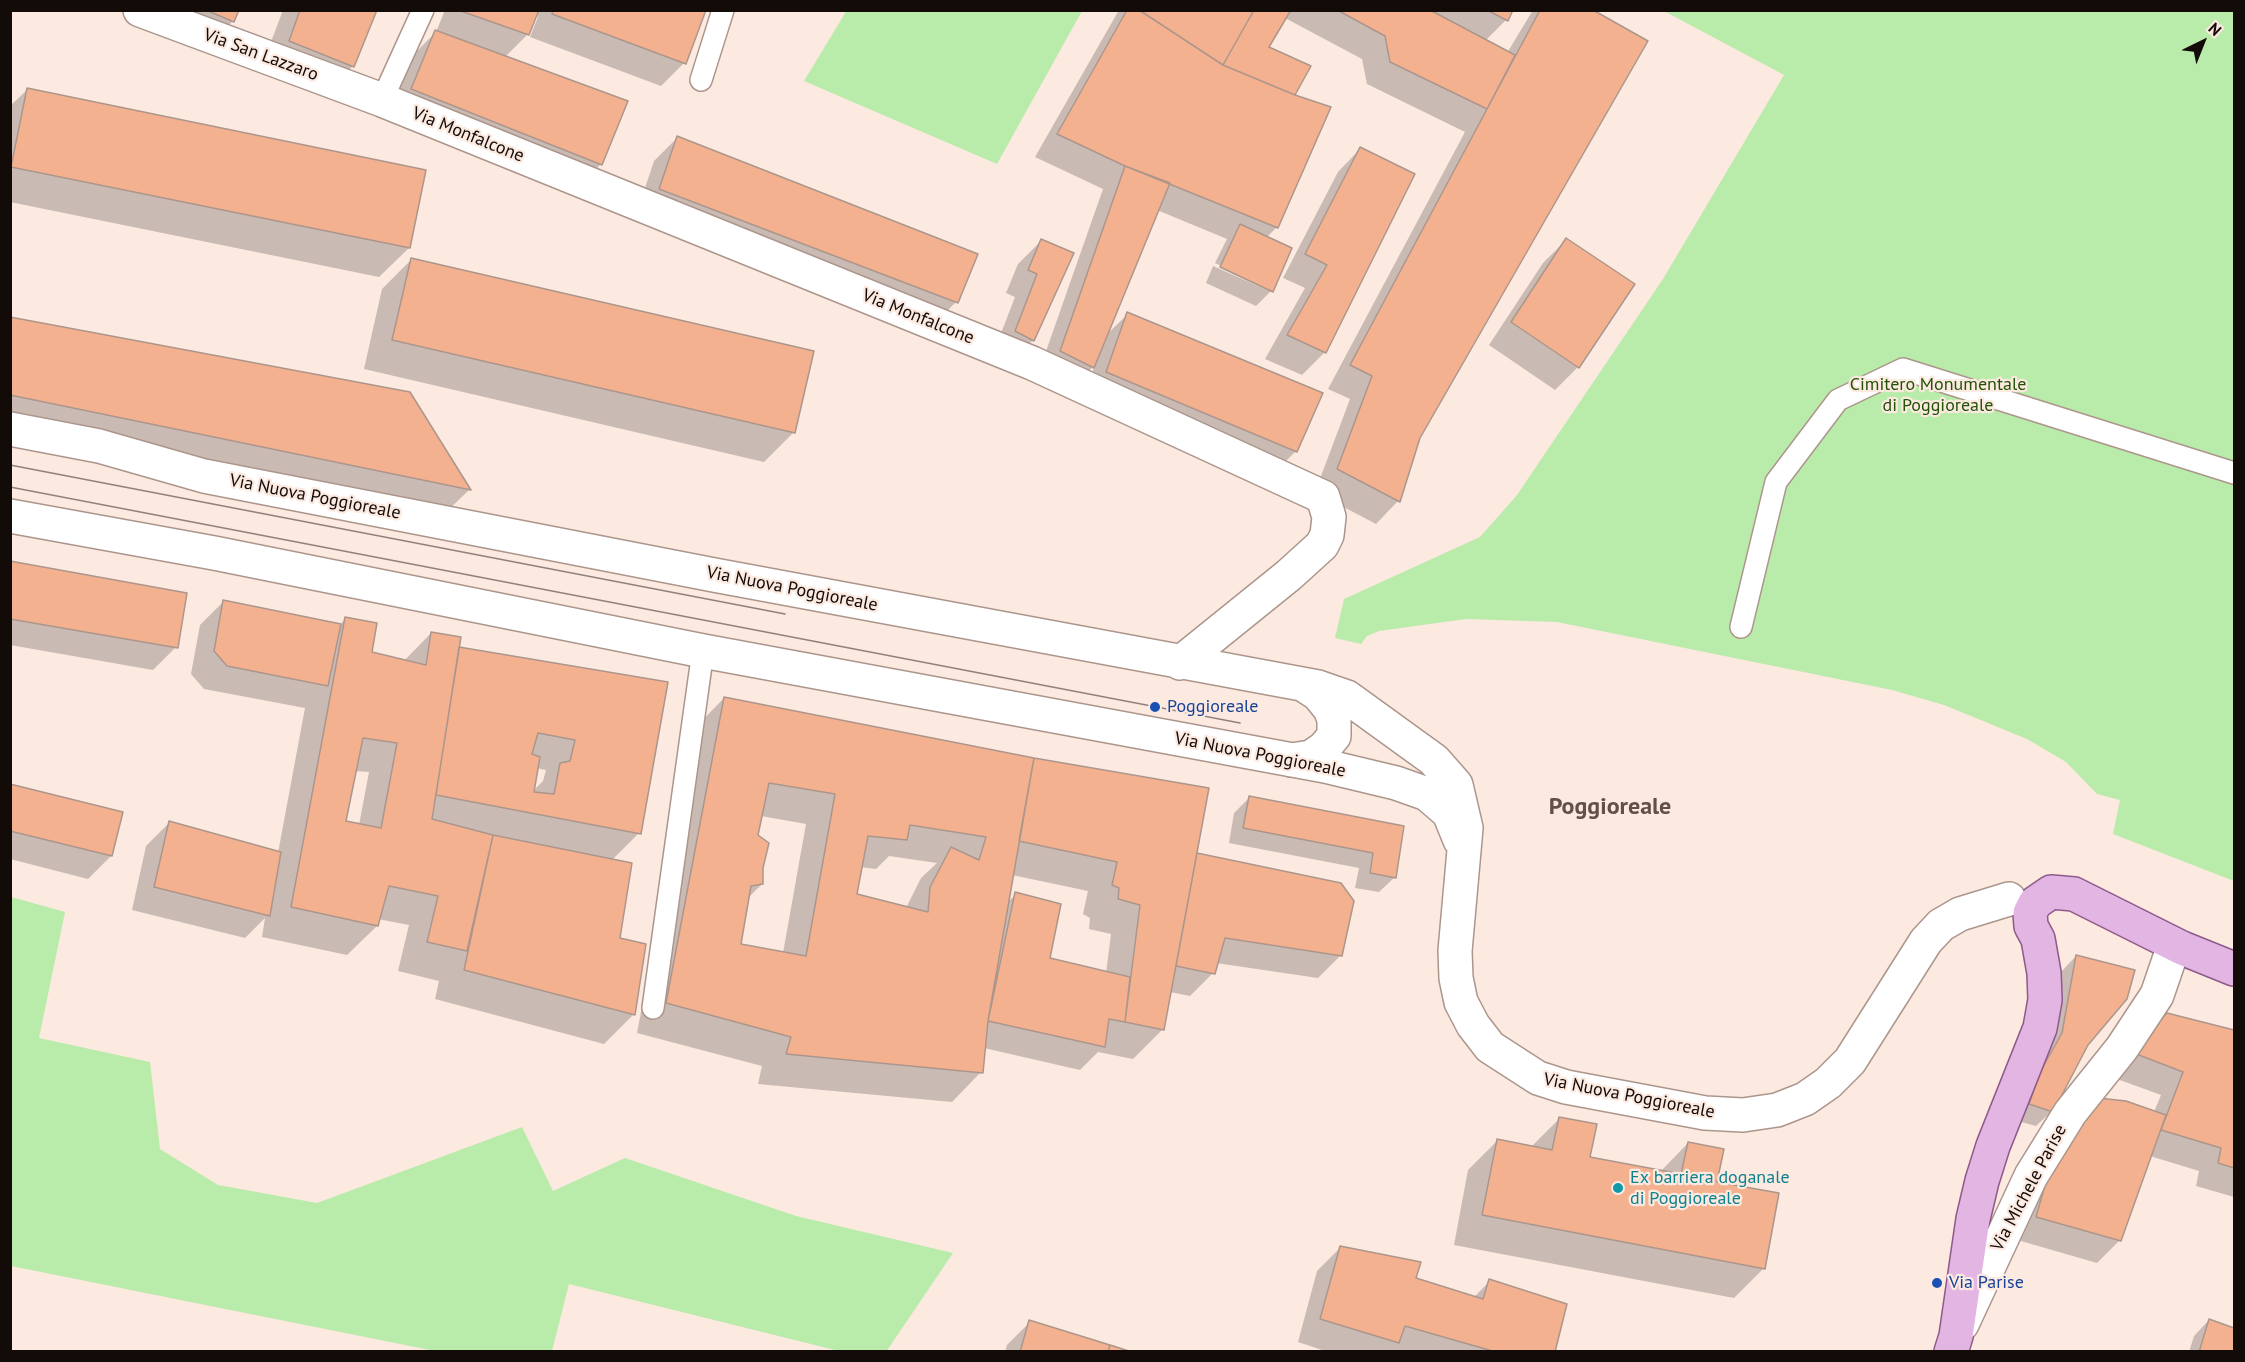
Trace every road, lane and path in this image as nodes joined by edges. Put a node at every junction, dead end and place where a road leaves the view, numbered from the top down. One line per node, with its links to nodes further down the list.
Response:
1 (140, 10): 5 (street, Via San Lazzaro)
2 (423, 10): 5 (lane)
3 (723, 10): 4 (lane)
4 (701, 80)
5 (382, 100): 11 (street, Via Monfalcone)
6 (10, 429): 11 (street, Via Nuova Poggioreale)
7 (2235, 473): 9 (lane)
8 (10, 516): 10 (street, Via Nuova Poggioreale)
9 (1741, 627)
10 (703, 651): 13 (street, Via Nuova Poggioreale); 18 (lane)
11 (1180, 663): 12 (street, Via Nuova Poggioreale)
12 (1303, 685): 13 (street); 14 (street, Via Nuova Poggioreale)
13 (1291, 760): 14 (street, Via Nuova Poggioreale)
14 (1462, 874): 15 (street, Via Nuova Poggioreale)
15 (2009, 899)
16 (2170, 957): 19 (street, Via Michele Parise)
17 (2235, 969): 19 (main road, Via Michele Parise)
18 (653, 1008)
19 (1954, 1344)

